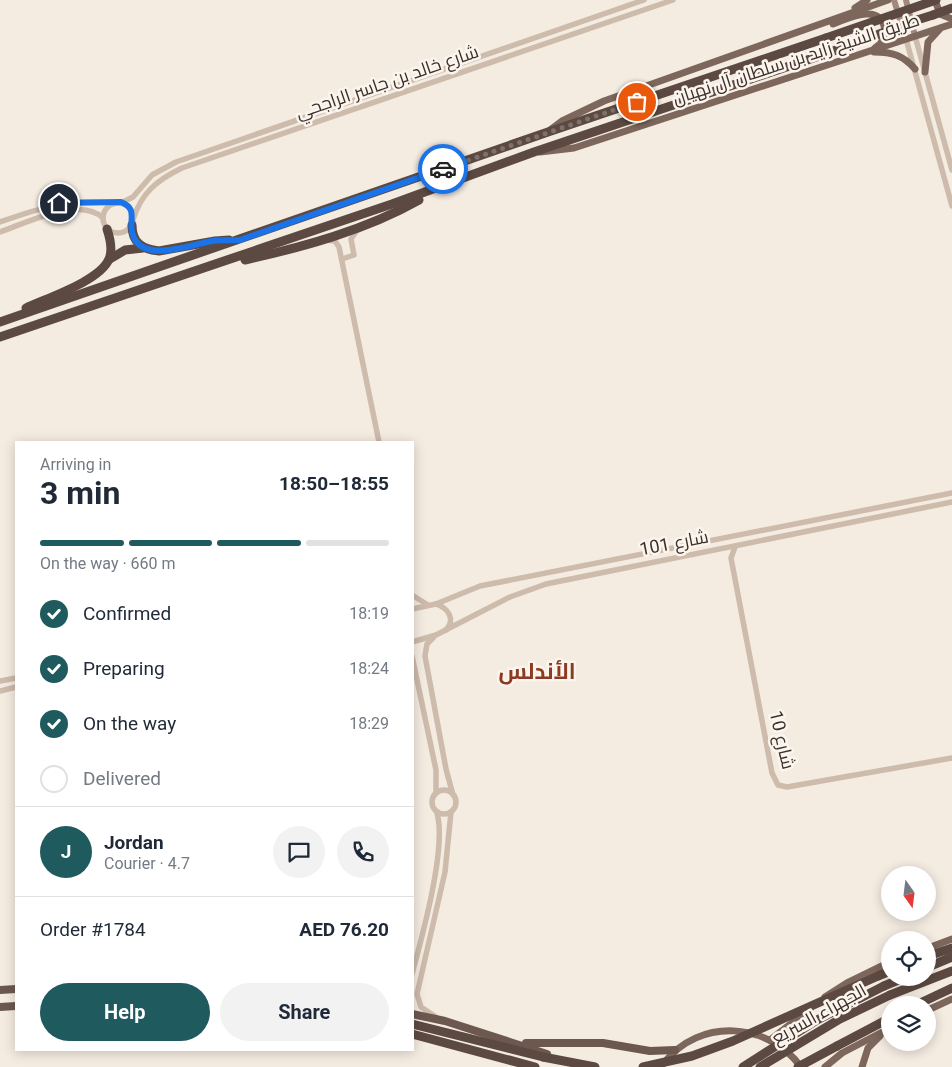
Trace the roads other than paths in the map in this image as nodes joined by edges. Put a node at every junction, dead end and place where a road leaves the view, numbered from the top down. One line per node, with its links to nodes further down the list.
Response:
1 (634, 0): 9 (street)
2 (644, 0): 9 (street, شارع خالد بن جاسر الراجحي)
3 (673, 0): 24 (street, شارع خالد بن جاسر الراجحي)
4 (867, 0): 11 (main road)
5 (888, 0): 11 (main road, طريق الشيخ زايد بن سلطان آل نهيان)
6 (894, 0): 16 (main road)
7 (906, 0): 15 (main road)
8 (935, 0): 12 (main road); 26 (highway, طريق الشيخ زايد بن سلطان آل نهيان, bridge)
9 (626, 6): 22 (street, شارع خالد بن جاسر الراجحي)
10 (952, 8): 27 (highway, طريق الشيخ زايد بن سلطان آل نهيان, bridge)
11 (847, 14): 17 (main road, طريق الشيخ زايد بن سلطان آل نهيان)
12 (952, 19)
13 (952, 24): 14 (main road, طريق الشيخ زايد بن سلطان آل نهيان)
14 (941, 28): 15 (main road, طريق الشيخ زايد بن سلطان آل نهيان); 20 (main road)
15 (916, 36): 16 (main road, طريق الشيخ زايد بن سلطان آل نهيان); 20 (street)
16 (906, 39): 18 (main road, طريق الشيخ زايد بن سلطان آل نهيان); 19 (street)
17 (764, 45): 21 (main road); 26 (main road, طريق الشيخ زايد بن سلطان آل نهيان)
18 (869, 52): 19 (main road); 21 (main road, طريق الشيخ زايد بن سلطان آل نهيان)
19 (915, 69): 29 (street)
20 (925, 72): 28 (street)
21 (780, 81): 27 (main road, طريق الشيخ زايد بن سلطان آل نهيان)
22 (389, 89): 23 (street, شارع خالد بن جاسر الراجحي); 24 (street)
23 (376, 93): 25 (street); 32 (street, شارع خالد بن جاسر الراجحي)
24 (392, 96): 25 (street, شارع خالد بن جاسر الراجحي)
25 (378, 101): 37 (street, شارع خالد بن جاسر الراجحي)
26 (548, 132): 41 (highway, طريق الشيخ زايد بن سلطان آل نهيان)
27 (534, 152): 31 (highway, طريق الشيخ زايد بن سلطان آل نهيان)
28 (948, 154): 29 (street); 30 (street)
29 (939, 156): 34 (street)
30 (952, 170)
31 (439, 188): 38 (highway); 46 (highway, طريق الشيخ زايد بن سلطان آل نهيان)
32 (121, 202): 33 (street); 37 (street)
33 (112, 203): 35 (street); 36 (street)
34 (952, 206)
35 (103, 218): 39 (street); 40 (street)
36 (0, 222)
37 (132, 222): 39 (street); 43 (highway)
38 (361, 226): 42 (highway); 45 (street)
39 (107, 229): 44 (highway)
40 (0, 232)
41 (240, 240): 43 (highway); 47 (highway, طريق الشيخ زايد بن سلطان آل نهيان)
42 (318, 241): 45 (street); 46 (highway)
43 (143, 248): 44 (highway)
44 (110, 259): 47 (highway)
45 (342, 259): 49 (street)
46 (201, 270): 48 (highway, طريق الشيخ زايد بن سلطان آل نهيان)
47 (0, 321)
48 (0, 337)
49 (379, 441)
50 (952, 493): 52 (street, شارع 101)
51 (952, 502): 53 (street, شارع 101)
52 (879, 508): 53 (street); 57 (street, شارع 101)
53 (880, 517): 54 (street, شارع 101)
54 (735, 546): 55 (street, شارع 101); 56 (street, شارع 10)
55 (722, 549): 56 (street); 59 (street, شارع 101)
56 (731, 558): 73 (street, شارع 10)
57 (586, 564): 58 (street, شارع 101); 59 (street)
58 (562, 570): 60 (street); 62 (street, شارع 101)
59 (589, 576): 60 (street, شارع 101)
60 (562, 581): 65 (street, شارع 101)
61 (414, 596): 63 (street)
62 (436, 604): 63 (street, شارع 101); 65 (street)
63 (428, 605): 64 (street, شارع 101)
64 (414, 608)
65 (445, 631): 66 (street, شارع 101)
66 (436, 636): 67 (street, شارع 101); 75 (street)
67 (414, 642)
68 (414, 666): 74 (street)
69 (15, 678): 70 (street)
70 (0, 681)
71 (15, 687): 72 (street)
72 (0, 690)
73 (952, 758)
74 (436, 793): 75 (street); 77 (street)
75 (453, 795): 76 (street)
76 (451, 812): 77 (street); 87 (street)
77 (437, 813): 84 (street)
78 (952, 939): 79 (main road)
79 (936, 945)
80 (952, 948): 81 (highway)
81 (936, 953)
82 (952, 957): 83 (highway)
83 (936, 964)
84 (414, 966)
85 (881, 967): 108 (main road, الجهراء السريع)
86 (414, 971): 87 (street)
87 (423, 971): 100 (street)
88 (952, 972): 117 (highway, الجهراء السريع, bridge)
89 (881, 975): 114 (highway, bridge)
90 (884, 986): 116 (highway, الجهراء السريع, bridge)
91 (15, 988): 93 (highway)
92 (952, 988): 94 (highway)
93 (0, 990)
94 (935, 996)
95 (952, 1000): 98 (main road)
96 (15, 1006): 97 (highway)
97 (0, 1007)
98 (936, 1007)
99 (414, 1014): 100 (highway)
100 (445, 1021): 107 (highway)
101 (881, 1023): 118 (highway, bridge)
102 (414, 1025): 113 (highway, bridge)
103 (881, 1032): 119 (main road)
104 (414, 1035): 111 (highway)
105 (881, 1036): 120 (main road)
106 (414, 1039): 110 (highway)
107 (508, 1040): 109 (highway); 112 (highway)
108 (770, 1040): 109 (main road); 118 (main road)
109 (676, 1050): 115 (main road)
110 (522, 1067)
111 (535, 1067)
112 (584, 1067)
113 (595, 1067)
114 (644, 1067)
115 (660, 1067)
116 (743, 1067)
117 (760, 1067)
118 (800, 1067)
119 (825, 1067)
120 (862, 1067)

